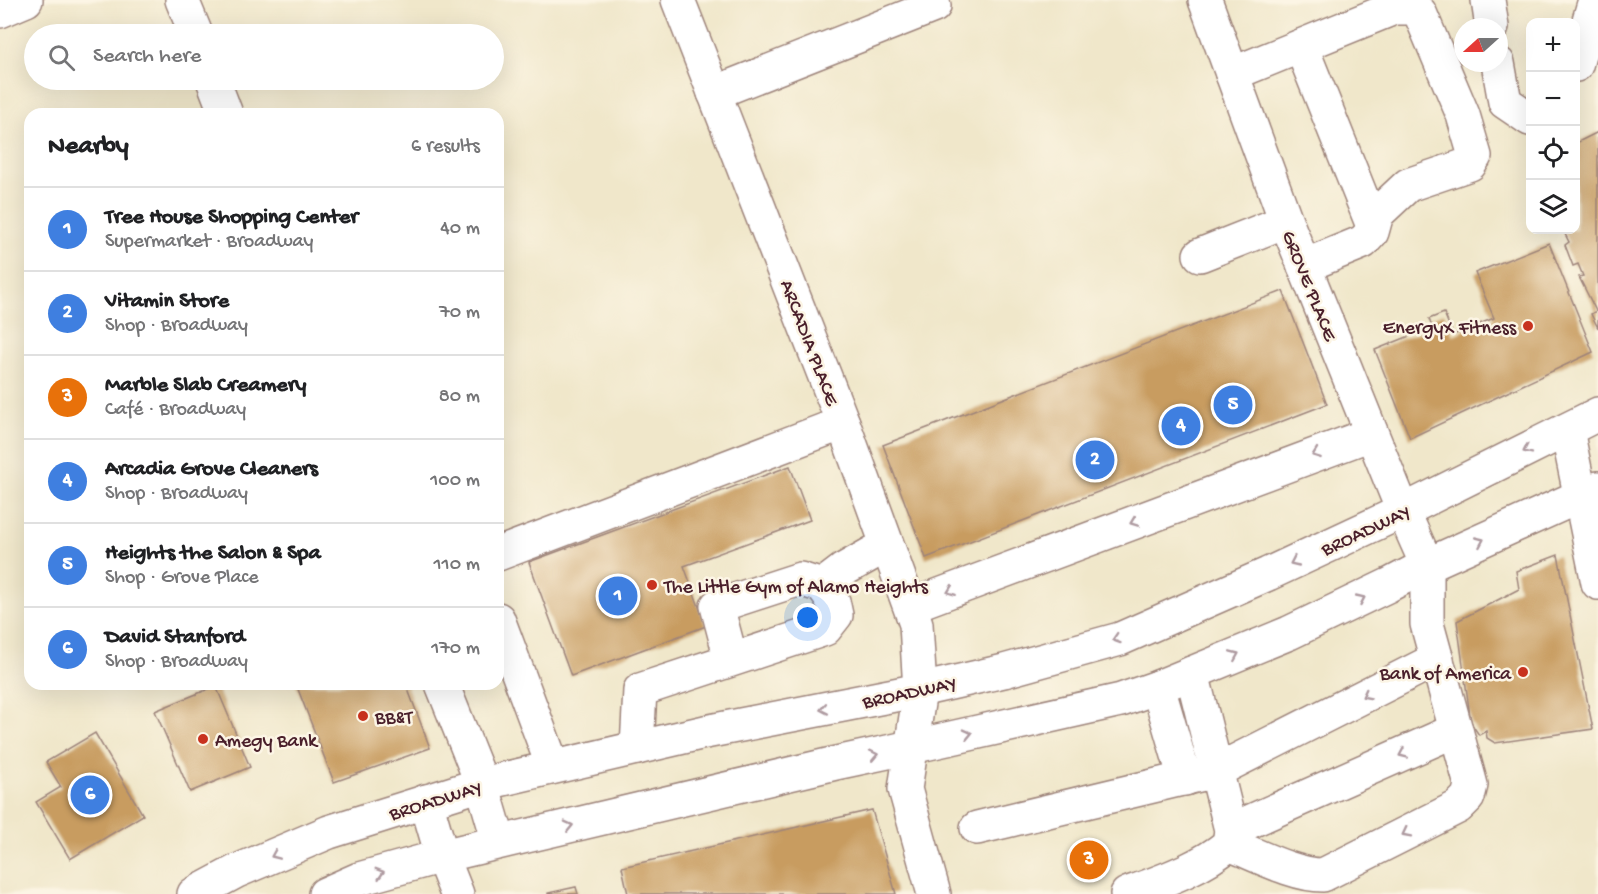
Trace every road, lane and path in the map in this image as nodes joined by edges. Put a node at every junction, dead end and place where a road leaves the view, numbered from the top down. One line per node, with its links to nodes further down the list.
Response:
1 (26, 0): 8 (main road)
2 (182, 0): 10 (main road)
3 (678, 0): 16 (main road, ARCADIA PLACE)
4 (1205, 0): 14 (main road, GROVE PLACE)
5 (1488, 0): 9 (main road)
6 (1594, 0): 12 (main road)
7 (934, 6): 16 (main road)
8 (0, 11)
9 (1491, 18)
10 (192, 24)
11 (1301, 46): 14 (main road); 20 (main road); 20 (main road)
12 (1580, 48)
13 (1500, 72): 18 (main road)
14 (1232, 74): 19 (main road, GROVE PLACE)
15 (217, 90): 17 (main road)
16 (714, 93): 24 (main road, ARCADIA PLACE)
17 (224, 108)
18 (1526, 116)
19 (1286, 221): 21 (main road); 22 (main road, GROVE PLACE)
20 (1373, 226): 22 (main road)
21 (1200, 255)
22 (1304, 266): 26 (main road, GROVE PLACE)
23 (1598, 414): 25 (main road, BROADWAY)
24 (843, 423): 29 (main road, ARCADIA PLACE); 30 (main road)
25 (1567, 430): 27 (main road); 28 (main road, BROADWAY, one-way to 28)
26 (1371, 434): 28 (main road, GROVE PLACE); 34 (main road, one-way to 34)
27 (1589, 492): 31 (main road, one-way to 27); 32 (main road)
28 (1403, 511): 31 (main road, GROVE PLACE); 41 (main road, BROADWAY, one-way to 41)
29 (887, 545): 33 (main road); 34 (main road, ARCADIA PLACE)
30 (504, 552)
31 (1427, 566): 37 (main road); 38 (main road, one-way to 31)
32 (1598, 583)
33 (822, 586): 36 (main road); 36 (main road)
34 (910, 606): 41 (main road, ARCADIA PLACE)
35 (504, 635): 45 (main road)
36 (731, 659): 44 (main road)
37 (1437, 659): 42 (main road); 46 (main road, one-way to 46)
38 (1192, 673): 39 (main road); 46 (main road)
39 (1158, 687): 43 (main road, one-way to 39); 47 (main road)
40 (444, 690): 48 (main road)
41 (920, 690): 43 (main road, ARCADIA PLACE); 44 (main road, BROADWAY, one-way to 44)
42 (1456, 730): 51 (main road, one-way to 51); 51 (main road, one-way to 51)
43 (911, 747): 52 (main road, one-way to 43); 57 (main road, ARCADIA PLACE)
44 (637, 748): 45 (main road, BROADWAY)
45 (553, 767): 48 (main road, BROADWAY)
46 (1216, 771): 47 (main road); 51 (main road)
47 (1185, 779): 50 (main road)
48 (482, 784): 49 (main road, BROADWAY); 52 (main road)
49 (426, 801): 53 (main road); 54 (main road, BROADWAY, one-way to 54)
50 (977, 828)
51 (1230, 837): 58 (main road)
52 (500, 842): 53 (main road)
53 (442, 856): 55 (main road, one-way to 53); 56 (main road)
54 (194, 894)
55 (325, 894)
56 (457, 894)
57 (934, 894)
58 (1127, 894)

